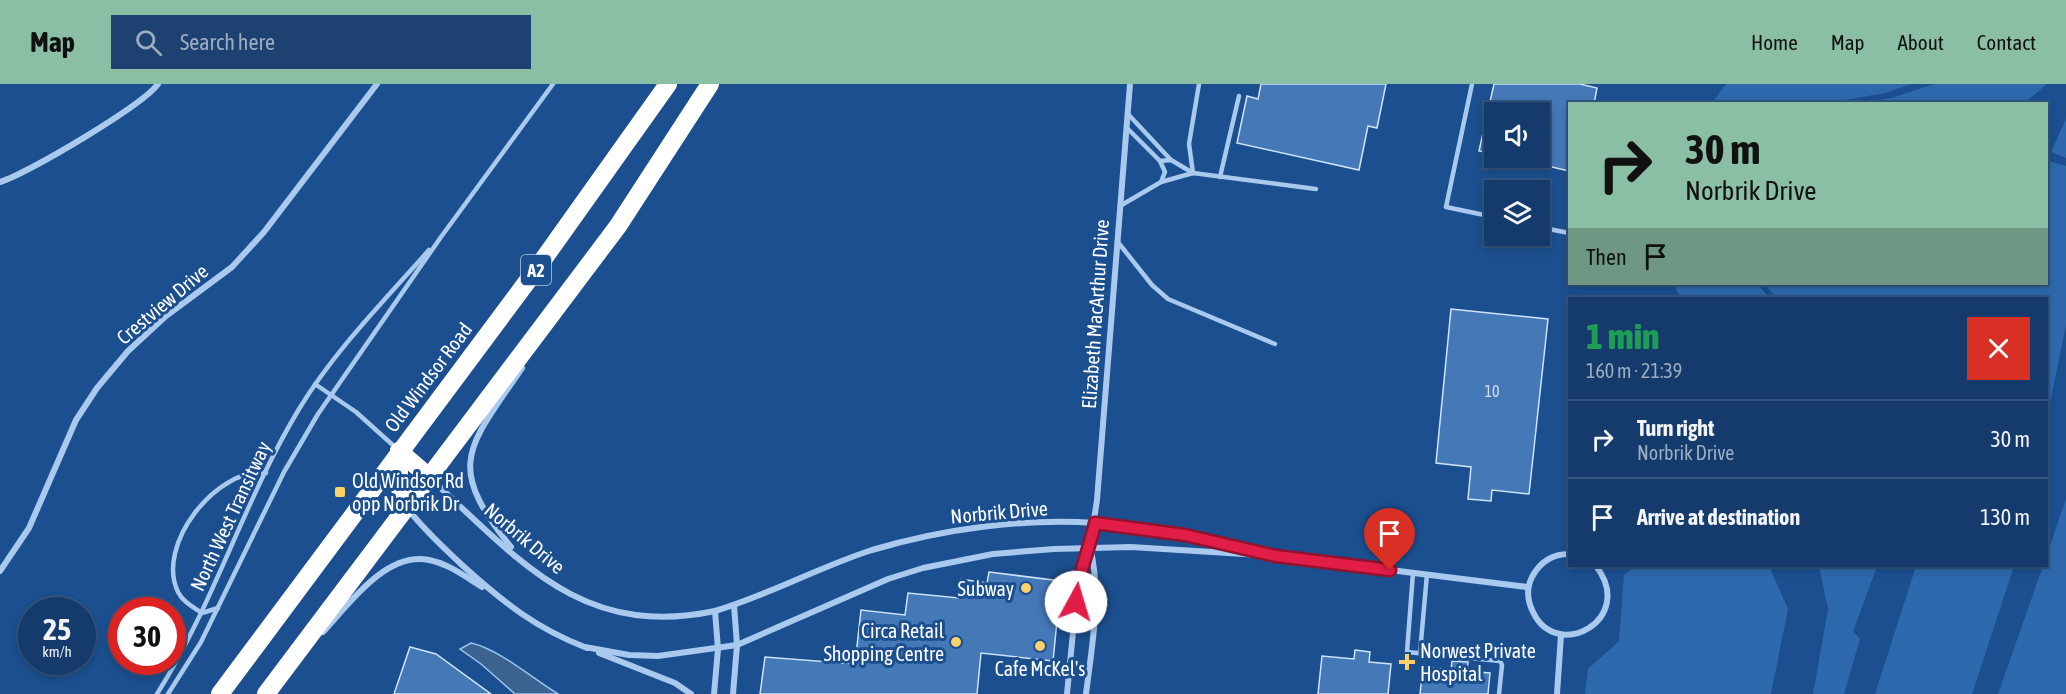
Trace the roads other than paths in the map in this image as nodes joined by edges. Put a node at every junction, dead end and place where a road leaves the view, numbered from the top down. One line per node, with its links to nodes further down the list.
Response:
1 (158, 84): 16 (street)
2 (377, 84): 39 (street, Crestview Drive)
3 (554, 84): 24 (lane, North West Transitway)
4 (668, 84): 29 (highway, Old Windsor Road / A2)
5 (710, 84): 21 (highway, A2)
6 (1130, 84): 10 (street, Elizabeth MacArthur Drive)
7 (1199, 84): 14 (lane)
8 (1472, 84): 20 (lane)
9 (1239, 96): 15 (lane)
10 (1127, 113): 11 (street, Elizabeth MacArthur Drive); 12 (lane)
11 (1126, 127): 13 (lane); 19 (street, Elizabeth MacArthur Drive)
12 (1171, 160): 13 (lane); 14 (lane)
13 (1161, 161): 17 (lane)
14 (1193, 173): 15 (lane); 17 (lane)
15 (1220, 177): 18 (lane)
16 (0, 182)
17 (1161, 182): 19 (lane)
18 (1316, 189)
19 (1120, 206): 25 (street, Elizabeth MacArthur Drive)
20 (1484, 215)
21 (618, 226): 31 (highway, A2); 37 (street)
22 (1550, 229): 23 (lane)
23 (1568, 233)
24 (441, 237): 27 (lane, North West Transitway); 28 (lane, North West Transitway)
25 (1117, 241): 26 (lane); 33 (street, Elizabeth MacArthur Drive)
26 (1275, 344)
27 (315, 384): 28 (lane); 30 (lane, North West Transitway)
28 (331, 394): 29 (lane); 45 (lane, North West Transitway)
29 (399, 451): 31 (highway); 32 (highway); 56 (highway, Old Windsor Road / A2)
30 (266, 473): 47 (lane, North West Transitway); 47 (lane)
31 (429, 477): 32 (highway, A2); 37 (street, Norbrik Drive)
32 (406, 506): 43 (street, Norbrik Drive); 53 (highway, A2)
33 (1095, 523): 34 (street, Elizabeth MacArthur Drive); 36 (street, Norbrik Drive); 44 (street, Norbrik Drive)
34 (1090, 546): 36 (street, Norbrik Drive); 49 (street, Norbrik Drive); 60 (street, Elizabeth MacArthur Drive); 61 (street)
35 (1568, 554): 42 (street)
36 (1276, 556): 40 (street, Norbrik Drive)
37 (523, 562): 46 (street, Norbrik Drive)
38 (1597, 567): 48 (street)
39 (0, 571)
40 (1413, 573): 41 (street, Norbrik Drive); 52 (lane)
41 (1427, 574): 42 (street, Norbrik Drive); 52 (lane)
42 (1527, 587): 48 (street)
43 (495, 596): 50 (street, Norbrik Drive); 53 (street)
44 (734, 605): 46 (street, Norbrik Drive); 49 (street)
45 (218, 608): 47 (lane); 55 (lane, North West Transitway)
46 (715, 611): 51 (street)
47 (202, 613): 54 (lane, North West Transitway)
48 (1562, 635): 63 (street)
49 (737, 645): 51 (street, Norbrik Drive); 59 (street)
50 (585, 647): 51 (street, Norbrik Drive); 57 (street, Norbrik Drive)
51 (718, 649): 58 (street)
52 (1420, 653): 62 (lane)
53 (270, 689)
54 (158, 694)
55 (168, 694)
56 (220, 694)
57 (691, 694)
58 (714, 694)
59 (733, 694)
60 (1067, 694)
61 (1086, 694)
62 (1499, 694)
63 (1557, 694)

